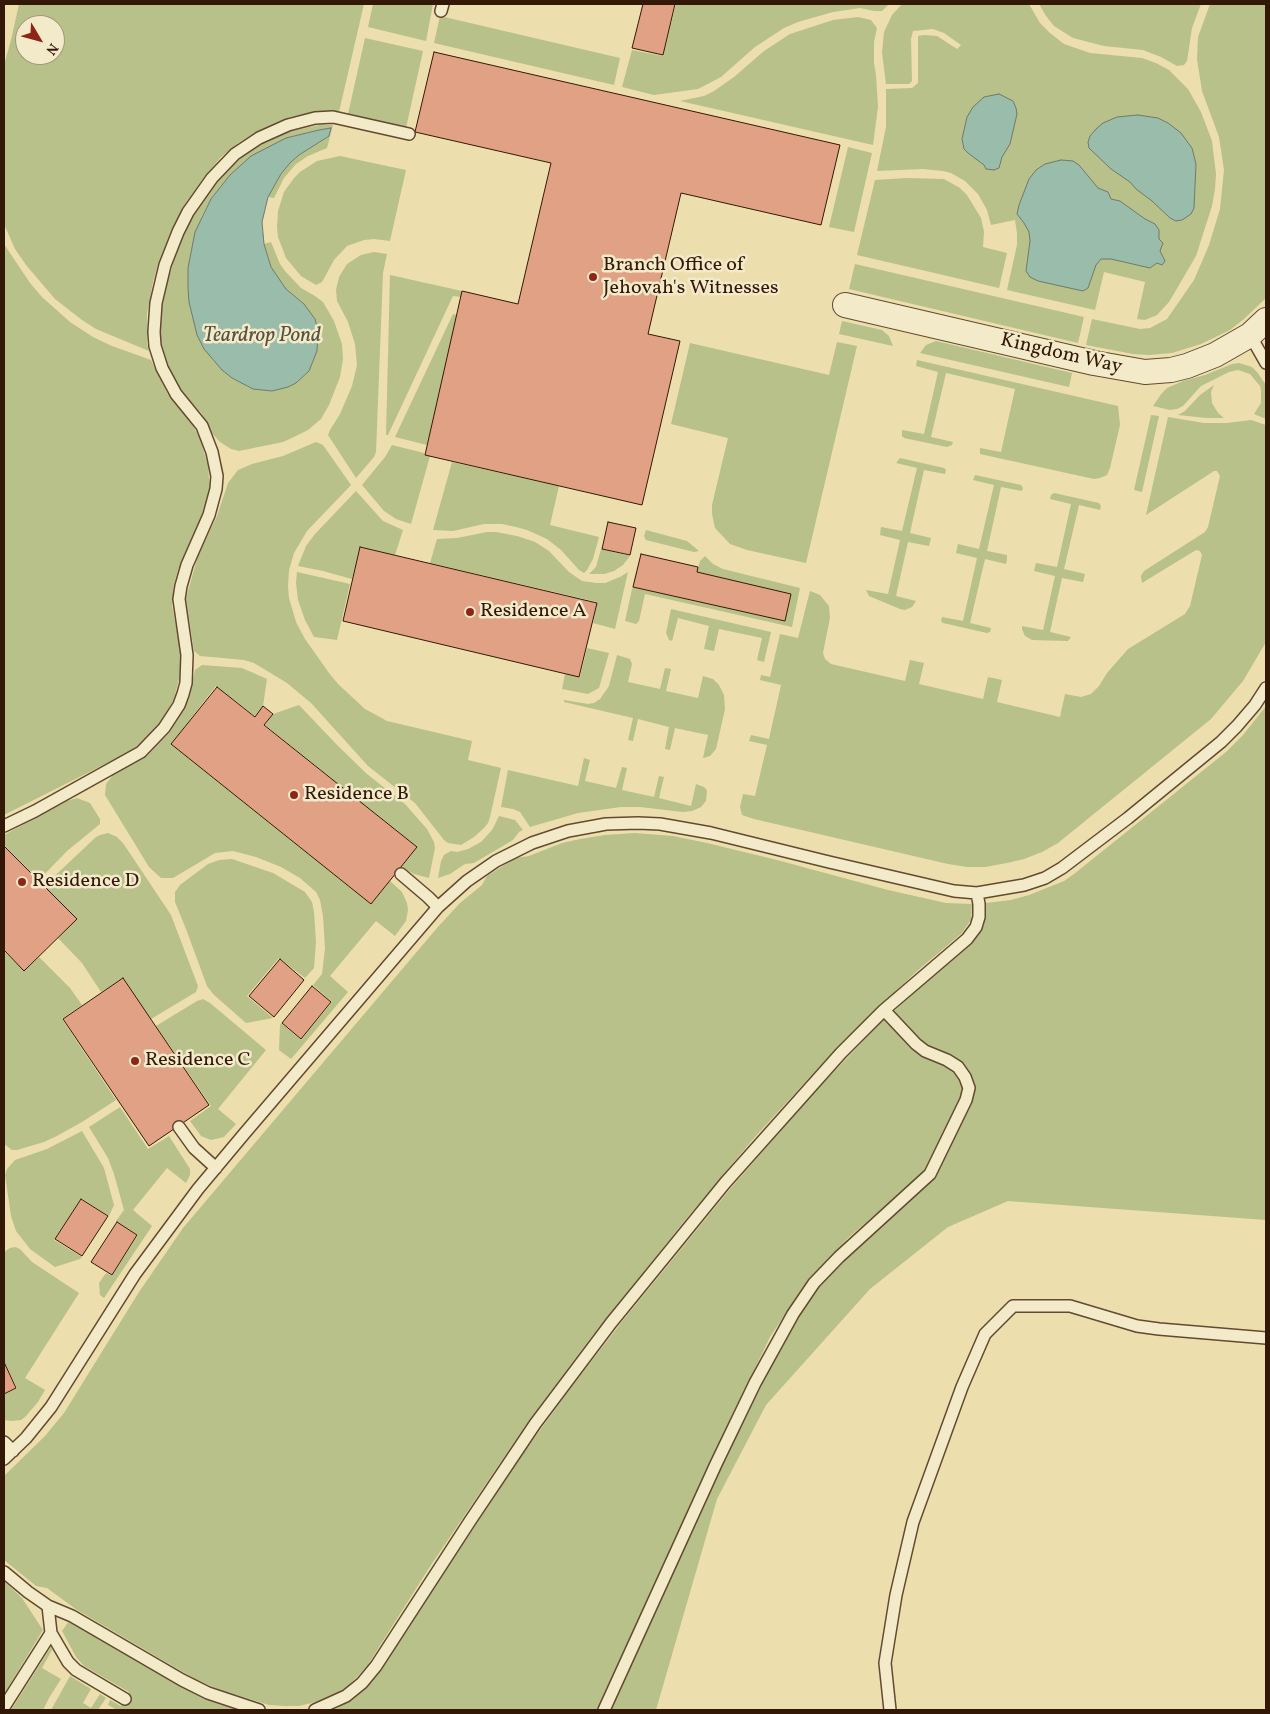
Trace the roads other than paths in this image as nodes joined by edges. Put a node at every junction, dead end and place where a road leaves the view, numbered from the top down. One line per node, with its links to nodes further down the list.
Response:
1 (409, 134): 6 (lane)
2 (846, 305): 3 (street, Kingdom Way)
3 (1258, 328): 4 (lane)
4 (1266, 363)
5 (1266, 688): 8 (lane)
6 (4, 826)
7 (401, 874): 9 (lane)
8 (977, 893): 9 (lane); 10 (lane)
9 (438, 907): 12 (lane)
10 (884, 1010): 23 (lane); 24 (lane)
11 (179, 1128): 12 (lane)
12 (216, 1168): 15 (lane)
13 (1266, 1338): 25 (lane)
14 (4, 1442): 15 (lane)
15 (13, 1450): 16 (lane)
16 (4, 1459)
17 (4, 1572): 18 (lane)
18 (48, 1606): 19 (lane); 22 (lane)
19 (51, 1633): 20 (lane); 21 (lane)
20 (125, 1699)
21 (4, 1707)
22 (260, 1710)
23 (315, 1710)
24 (604, 1710)
25 (890, 1710)

